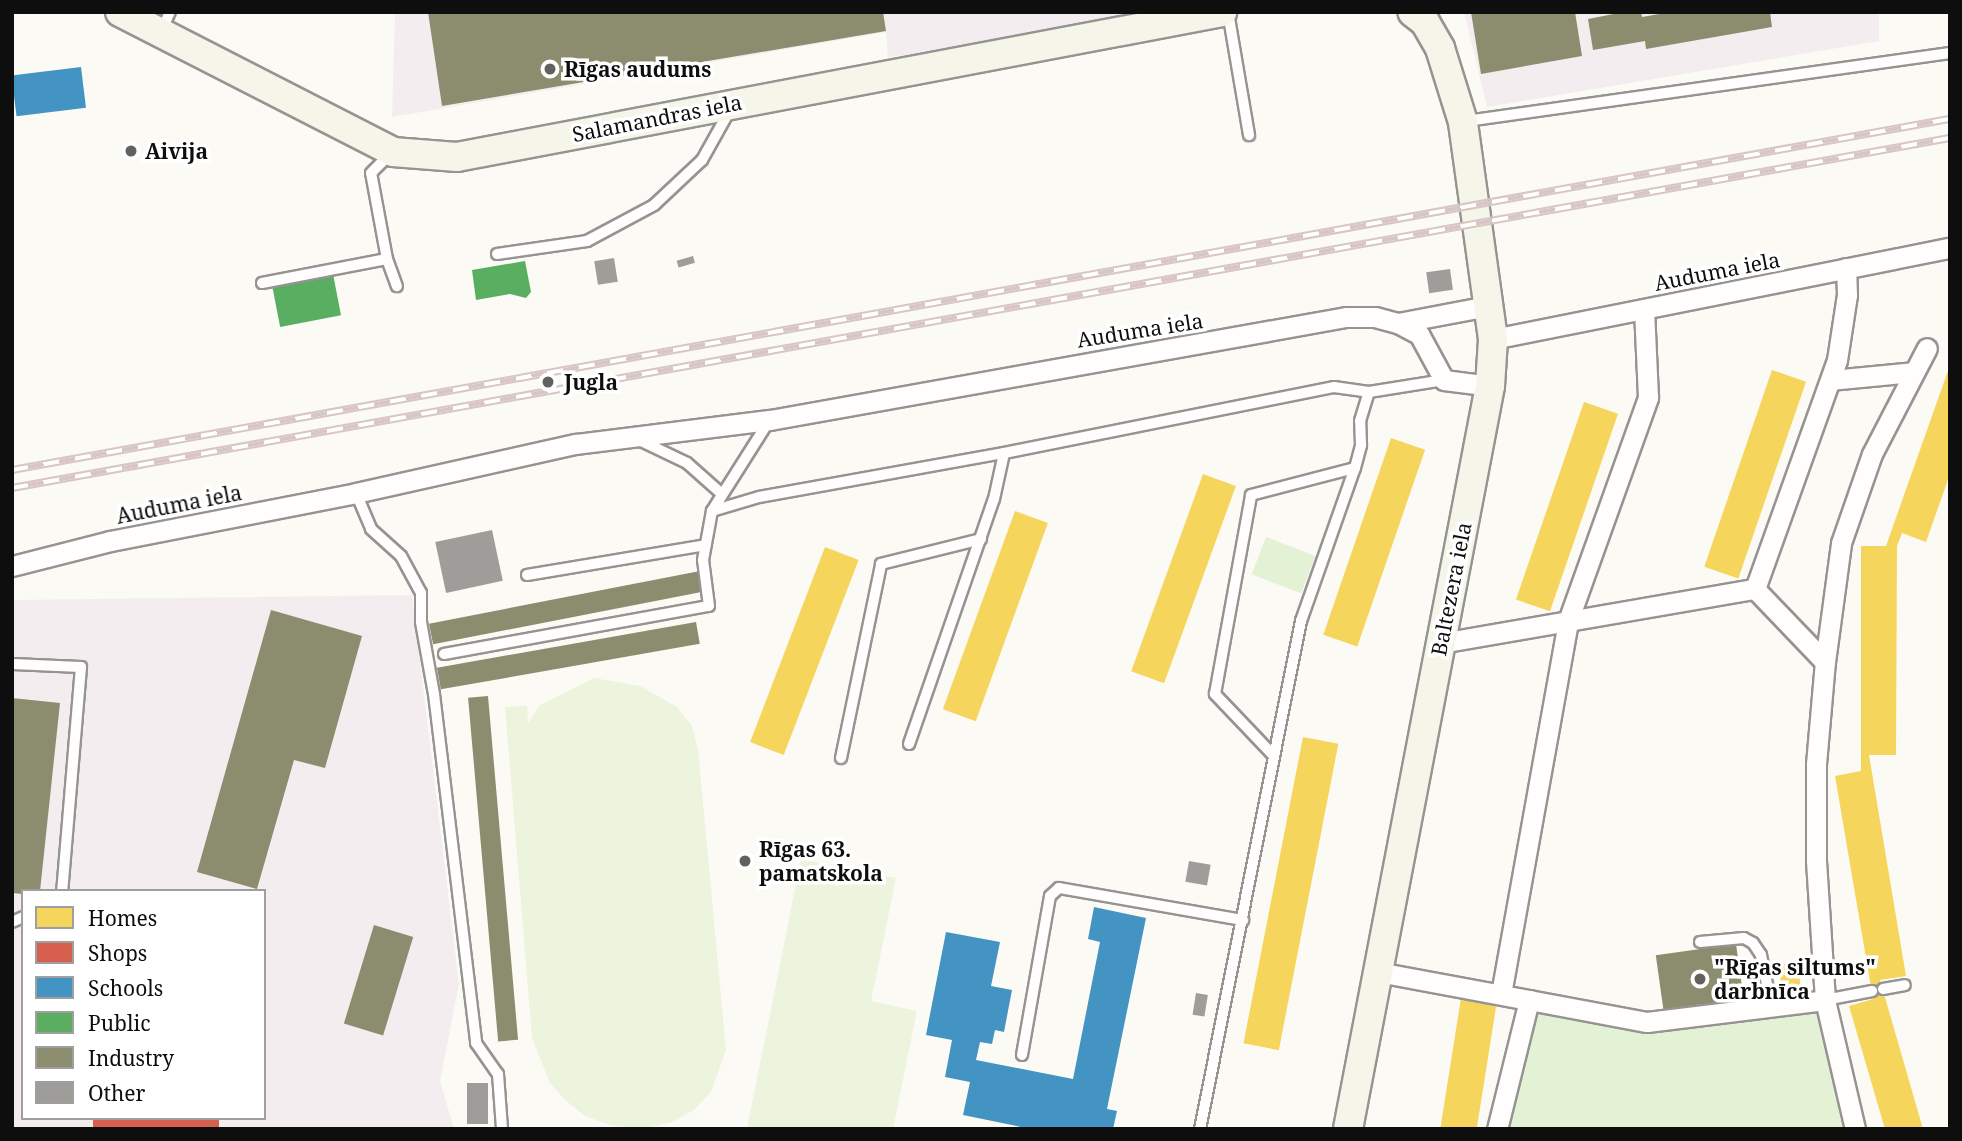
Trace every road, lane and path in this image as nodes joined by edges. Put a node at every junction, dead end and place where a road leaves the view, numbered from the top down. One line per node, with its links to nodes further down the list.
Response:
1 (120, 12): 5 (street, Salamandras iela)
2 (1222, 12): 7 (street, Salamandras iela)
3 (1228, 12): 9 (lane)
4 (1412, 12): 8 (street, Baltezera iela)
5 (165, 22): 10 (street, Salamandras iela)
6 (1950, 53): 8 (lane)
7 (733, 103): 10 (street, Salamandras iela); 12 (lane)
8 (1462, 122): 17 (street, Baltezera iela)
9 (1249, 135)
10 (393, 152): 13 (lane)
11 (1950, 248): 14 (street, Auduma iela)
12 (497, 254)
13 (387, 259): 15 (lane); 16 (lane)
14 (1846, 268): 18 (street, Auduma iela); 24 (street)
15 (262, 283)
16 (397, 286)
17 (1488, 306): 19 (street); 20 (street, Baltezera iela)
18 (1644, 309): 20 (street, Auduma iela); 39 (street)
19 (1398, 323): 23 (street); 27 (street, Auduma iela)
20 (1493, 339): 25 (street, Baltezera iela)
21 (1927, 348): 22 (street)
22 (1914, 372): 24 (street); 42 (street)
23 (1444, 380): 25 (street); 26 (lane)
24 (1831, 380): 38 (street)
25 (1490, 386): 40 (street, Baltezera iela)
26 (1368, 392): 29 (lane); 30 (lane)
27 (770, 419): 28 (street, Auduma iela); 32 (lane)
28 (630, 436): 31 (street, Auduma iela); 32 (lane)
29 (1004, 453): 33 (lane); 34 (lane)
30 (1355, 468): 45 (lane); 45 (lane)
31 (356, 494): 36 (street, Auduma iela); 57 (lane)
32 (722, 494): 33 (lane)
33 (712, 511): 35 (lane)
34 (981, 540): 44 (lane); 46 (lane)
35 (706, 545): 37 (lane); 41 (lane)
36 (12, 566)
37 (527, 575)
38 (1755, 589): 39 (street); 42 (street)
39 (1568, 621): 40 (street); 52 (street)
40 (1441, 643): 50 (street, Baltezera iela)
41 (444, 654)
42 (1825, 662): 54 (street)
43 (12, 664): 47 (lane)
44 (909, 744)
45 (1274, 756): 48 (lane)
46 (841, 758)
47 (62, 889)
48 (1243, 920): 56 (lane); 58 (lane)
49 (1700, 942): 55 (lane)
50 (1378, 972): 52 (street); 59 (street, Baltezera iela)
51 (1905, 985): 54 (lane)
52 (1501, 994): 53 (street)
53 (1529, 1000): 55 (street); 60 (street)
54 (1825, 1000): 55 (street); 61 (street)
55 (1772, 1008)
56 (1021, 1055)
57 (502, 1129)
58 (1200, 1129)
59 (1348, 1129)
60 (1497, 1129)
61 (1855, 1129)

